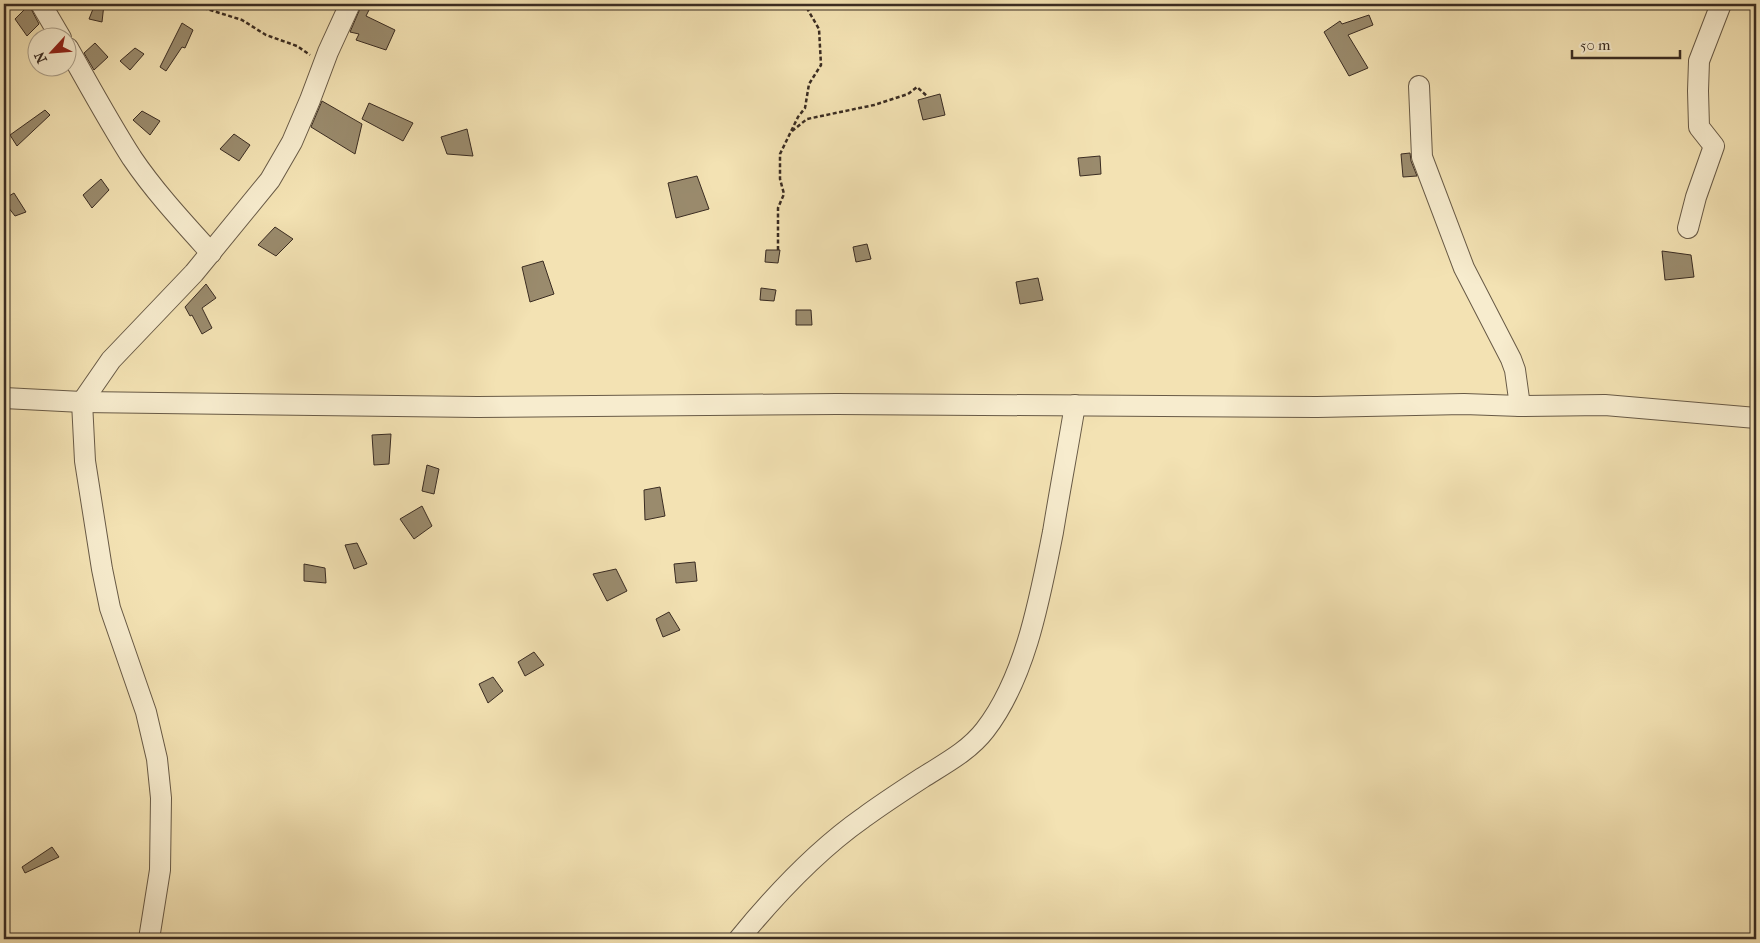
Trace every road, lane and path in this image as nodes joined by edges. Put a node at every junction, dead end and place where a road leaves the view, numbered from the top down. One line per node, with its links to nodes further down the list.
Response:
1 (40, 4): 6 (street)
2 (191, 4): 7 (path)
3 (350, 4): 7 (street)
4 (808, 4): 11 (path)
5 (1721, 4): 12 (street)
6 (55, 28)
7 (323, 64): 14 (street)
8 (78, 66): 14 (street)
9 (1420, 86): 18 (street)
10 (928, 97): 11 (path)
11 (791, 132): 13 (path)
12 (1688, 228)
13 (778, 250)
14 (211, 253): 16 (street)
15 (4, 398): 16 (street)
16 (82, 402): 17 (street); 20 (street)
17 (1075, 405): 18 (street); 21 (street)
18 (1520, 406): 19 (street)
19 (1756, 418)
20 (149, 939)
21 (739, 939)

